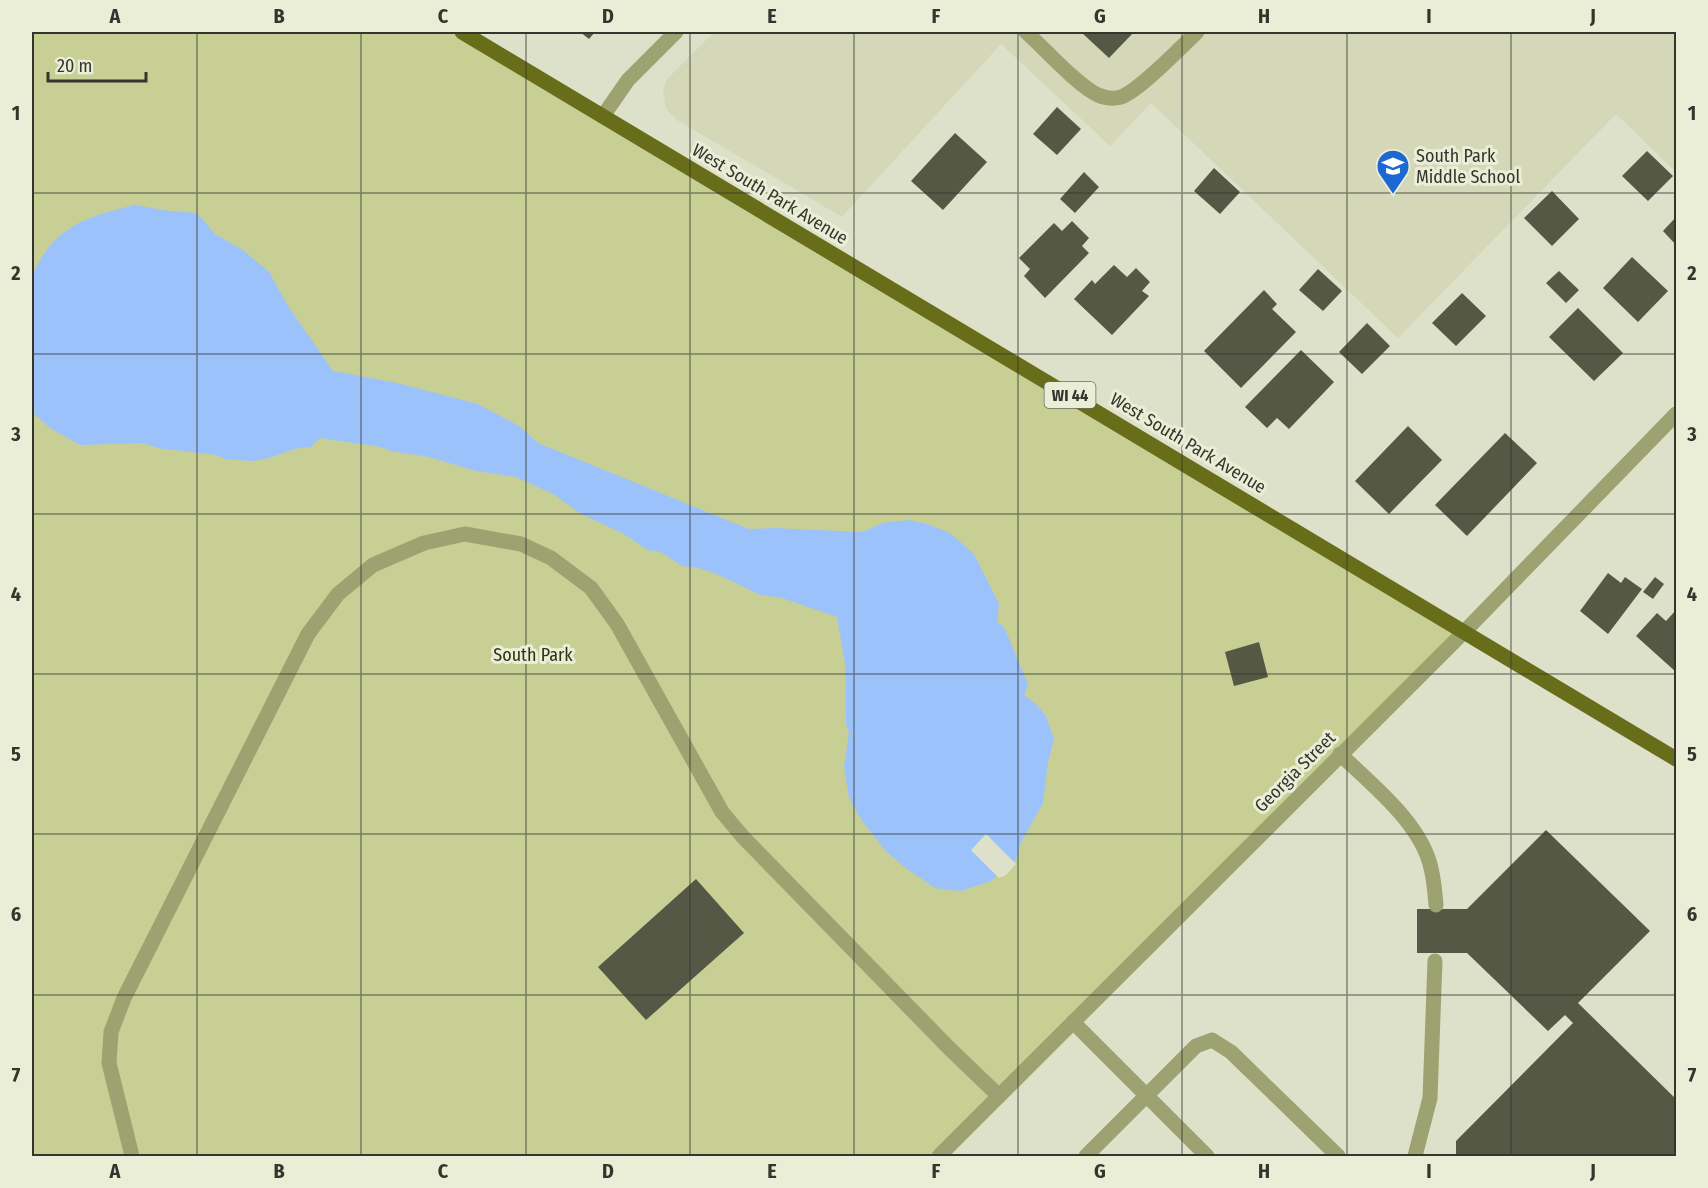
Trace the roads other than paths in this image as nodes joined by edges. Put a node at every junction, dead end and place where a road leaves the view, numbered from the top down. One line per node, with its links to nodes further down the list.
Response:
1 (462, 32): 5 (main road, West South Park Avenue / WI 44)
2 (676, 32): 5 (street)
3 (1026, 32): 4 (street)
4 (1197, 32)
5 (603, 116): 7 (main road, West South Park Avenue / WI 44)
6 (1677, 414): 7 (street, Georgia Street)
7 (1465, 631): 8 (street, Georgia Street); 9 (main road, West South Park Avenue / WI 44)
8 (1340, 754): 10 (street); 12 (street, Georgia Street)
9 (1677, 759)
10 (1436, 904)
11 (1435, 961): 20 (street)
12 (1073, 1022): 13 (street, Georgia Street); 14 (street)
13 (999, 1096): 15 (street); 16 (street, Georgia Street)
14 (1147, 1096): 17 (street); 18 (street); 19 (street)
15 (132, 1156)
16 (941, 1156)
17 (1086, 1156)
18 (1207, 1156)
19 (1338, 1156)
20 (1415, 1156)

